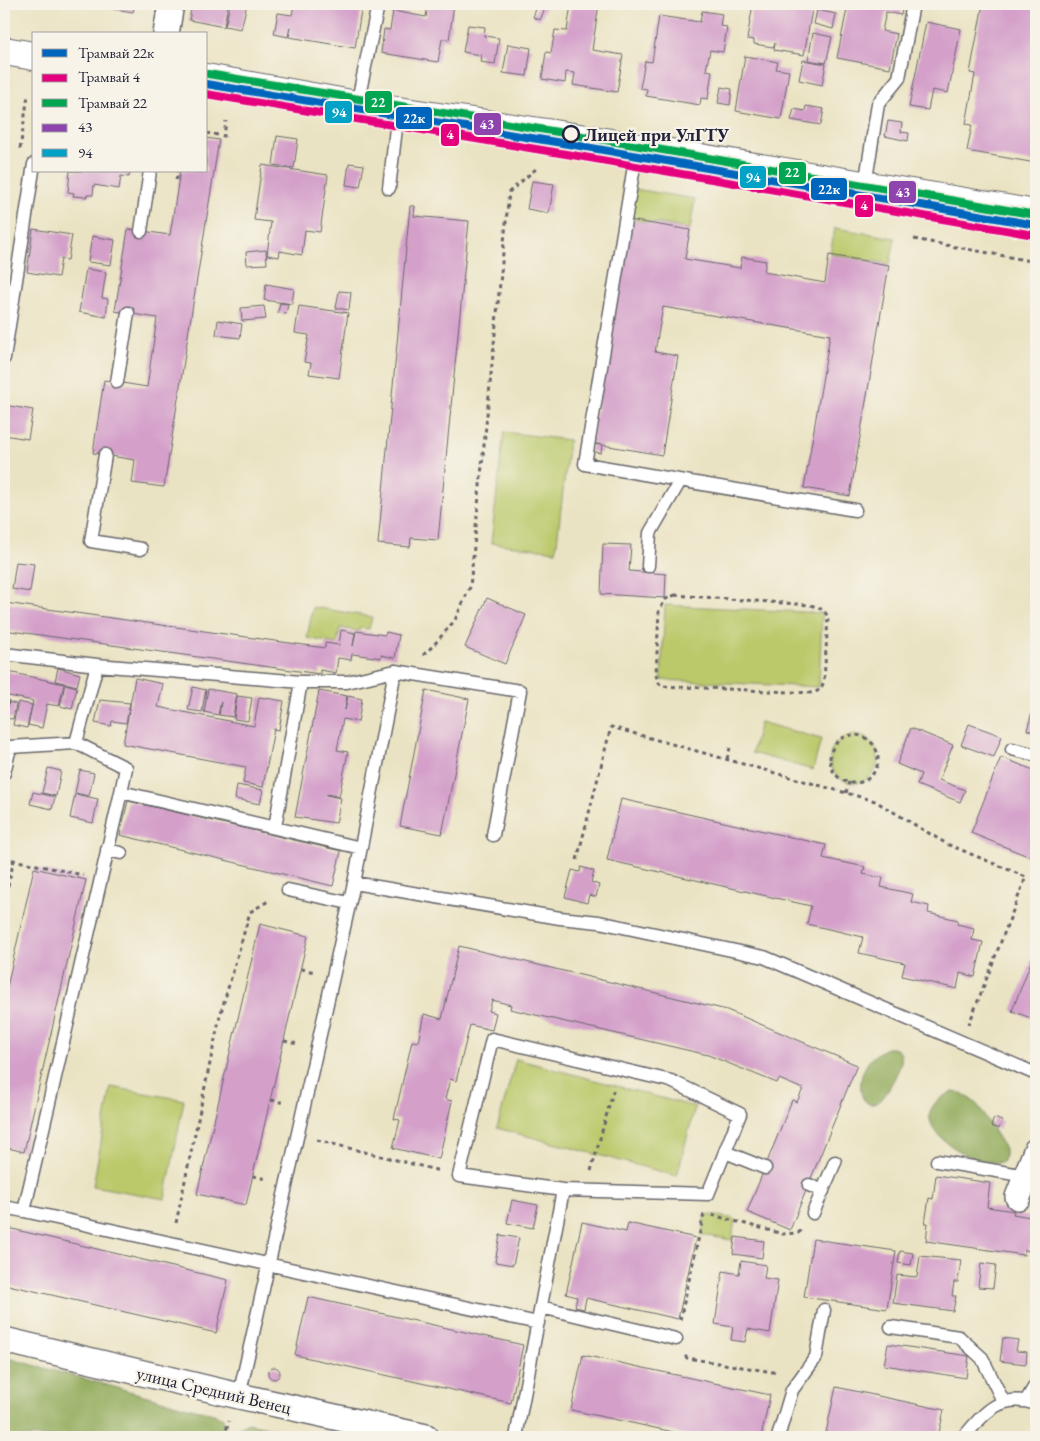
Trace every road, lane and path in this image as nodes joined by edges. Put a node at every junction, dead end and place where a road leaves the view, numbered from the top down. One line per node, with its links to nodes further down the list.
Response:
1 (171, 4): 4 (street)
2 (376, 4): 8 (lane)
3 (913, 4): 18 (lane)
4 (166, 32)
5 (4, 51): 6 (street)
6 (32, 56)
7 (208, 78): 8 (street)
8 (357, 105): 9 (street)
9 (398, 111): 12 (street); 19 (lane)
10 (226, 121): 11 (path)
11 (208, 133)
12 (637, 148): 18 (street); 28 (lane)
13 (537, 168): 34 (path)
14 (33, 172): 25 (lane)
15 (150, 172): 21 (lane)
16 (178, 172): 17 (path)
17 (176, 180)
18 (864, 185): 20 (street)
19 (389, 188)
20 (1036, 214)
21 (141, 231)
22 (914, 239): 23 (path)
23 (1036, 262)
24 (128, 313): 26 (lane)
25 (4, 358)
26 (117, 382)
27 (105, 455): 30 (lane)
28 (680, 481): 29 (lane); 31 (lane)
29 (855, 510)
30 (141, 549)
31 (648, 566)
32 (4, 654): 33 (lane)
33 (96, 664): 36 (lane); 37 (lane)
34 (395, 671): 36 (lane); 48 (lane); 49 (lane)
35 (825, 672): 35 (path)
36 (300, 682): 47 (lane)
37 (76, 743): 38 (lane); 45 (lane)
38 (7, 746): 43 (lane)
39 (730, 748): 42 (path)
40 (1012, 749): 41 (lane)
41 (1036, 756)
42 (727, 759): 46 (path); 54 (path)
43 (4, 773)
44 (849, 782): 44 (path); 46 (path)
45 (120, 792): 47 (lane); 50 (lane)
46 (846, 793): 60 (path)
47 (275, 827): 49 (lane)
48 (493, 835)
49 (361, 848): 56 (lane)
50 (107, 850): 51 (lane); 55 (lane)
51 (121, 853)
52 (4, 858): 53 (path)
53 (14, 860): 55 (path); 58 (path)
54 (577, 860)
55 (101, 879): 76 (lane)
56 (354, 883): 59 (lane); 60 (lane)
57 (288, 890): 59 (lane); 78 (path)
58 (4, 902)
59 (349, 903): 63 (lane)
60 (962, 1043): 62 (lane)
61 (620, 1069): 65 (lane); 69 (lane); 73 (path)
62 (1036, 1074)
63 (297, 1135): 69 (path); 79 (lane)
64 (1036, 1151): 71 (street)
65 (725, 1152): 68 (lane); 73 (lane)
66 (937, 1161): 71 (lane)
67 (835, 1162): 74 (lane)
68 (765, 1168)
69 (458, 1176): 72 (lane)
70 (809, 1185): 74 (lane)
71 (1022, 1187)
72 (563, 1190): 73 (lane); 80 (lane)
73 (585, 1191)
74 (823, 1191): 77 (lane)
75 (4, 1207): 76 (lane)
76 (24, 1211): 78 (lane)
77 (813, 1213): 84 (path)
78 (172, 1244): 79 (lane)
79 (268, 1265): 82 (lane); 90 (lane)
80 (541, 1307): 82 (lane); 84 (lane)
81 (824, 1310): 86 (lane)
82 (538, 1322): 93 (lane)
83 (891, 1327): 88 (lane)
84 (676, 1339): 86 (path)
85 (4, 1340): 90 (street, улица Средний Венец)
86 (801, 1376): 94 (lane)
87 (1036, 1384): 89 (lane)
88 (1003, 1401): 89 (lane); 95 (lane)
89 (1031, 1402)
90 (235, 1405): 91 (path); 92 (street, улица Средний Венец)
91 (224, 1437)
92 (426, 1437)
93 (516, 1437)
94 (778, 1437)
95 (964, 1437)

